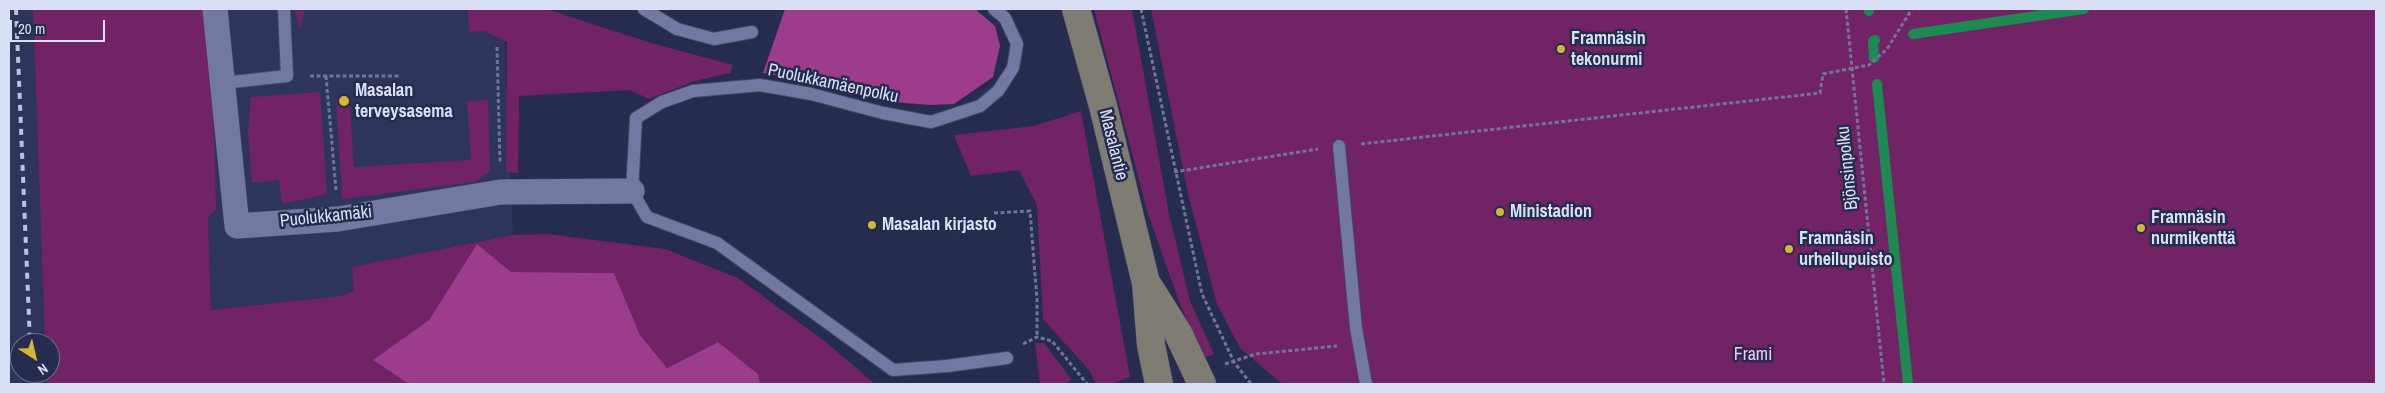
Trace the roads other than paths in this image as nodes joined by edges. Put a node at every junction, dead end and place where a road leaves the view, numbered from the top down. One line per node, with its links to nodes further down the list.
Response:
1 (215, 9): 7 (street, Puolukkamäki)
2 (284, 9): 7 (lane)
3 (644, 9): 6 (lane)
4 (994, 9): 9 (lane, Puolukkamäenpolku)
5 (1076, 9): 10 (street, Masalantie)
6 (752, 32)
7 (223, 83): 9 (street, Puolukkamäki)
8 (1339, 146): 14 (lane)
9 (632, 191): 11 (lane)
10 (1146, 283): 12 (street, Masalantie); 13 (street, Masalantie)
11 (1007, 358)
12 (1198, 378)
13 (1159, 384)
14 (1366, 384)

